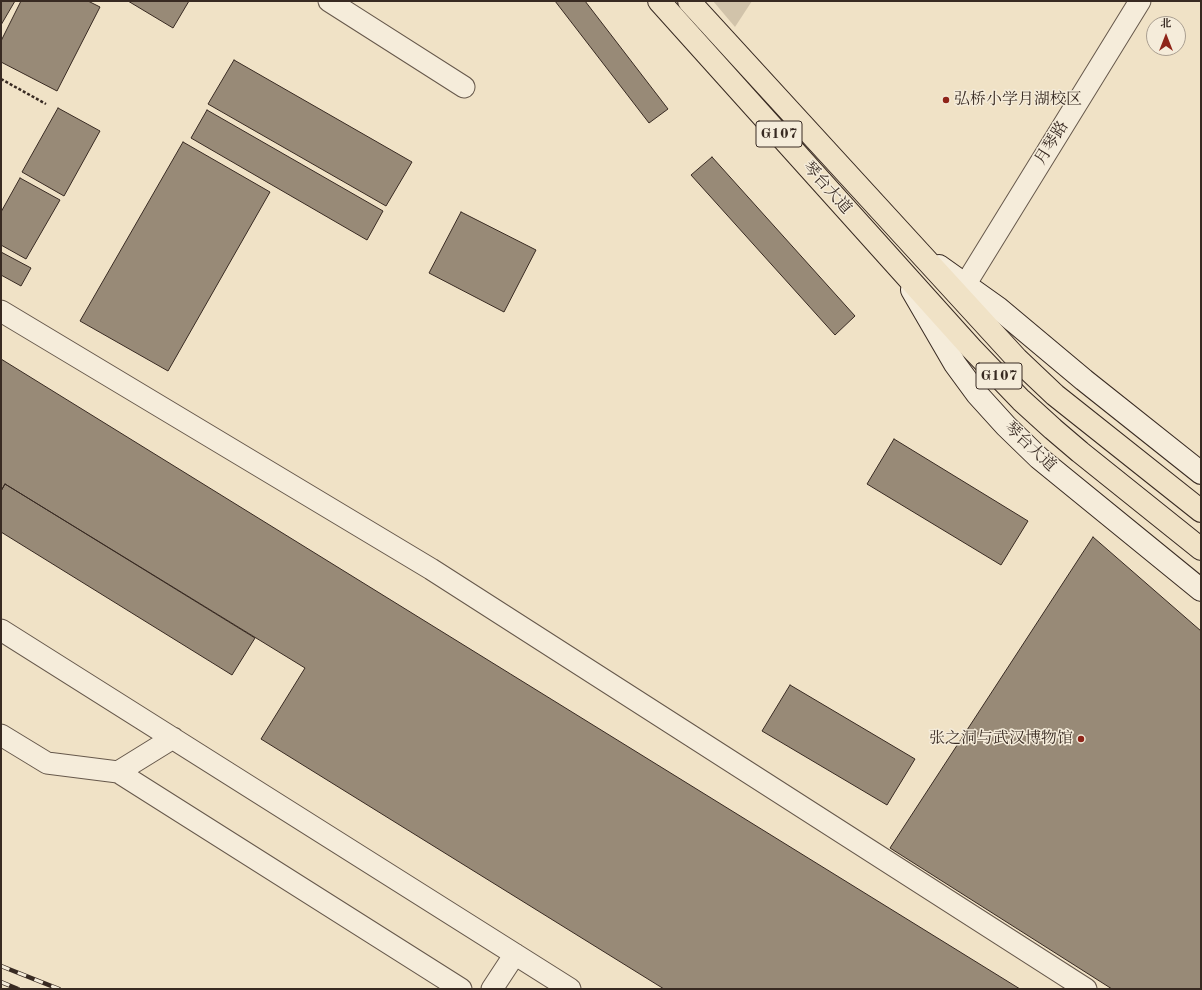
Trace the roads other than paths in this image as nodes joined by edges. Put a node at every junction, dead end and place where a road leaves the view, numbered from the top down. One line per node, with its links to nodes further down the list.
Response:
1 (329, 1): 5 (street)
2 (659, 1): 7 (highway, 琴台大道 / G107)
3 (689, 1): 6 (highway, 琴台大道 / G107)
4 (1140, 1): 8 (street, 月琴路)
5 (464, 87)
6 (918, 250): 8 (main road, 琴台大道); 11 (highway, 琴台大道 / G107)
7 (899, 268): 12 (highway, 琴台大道 / G107); 13 (main road, 琴台大道)
8 (965, 285): 10 (main road, 琴台大道)
9 (1, 311): 22 (street)
10 (1201, 473)
11 (1201, 511)
12 (1201, 549)
13 (1201, 590)
14 (1, 630): 16 (street)
15 (1, 736): 17 (street)
16 (173, 738): 17 (street); 18 (street)
17 (118, 772): 19 (street)
18 (516, 954): 20 (street); 21 (street)
19 (461, 989)
20 (492, 989)
21 (570, 989)
22 (1086, 989)

